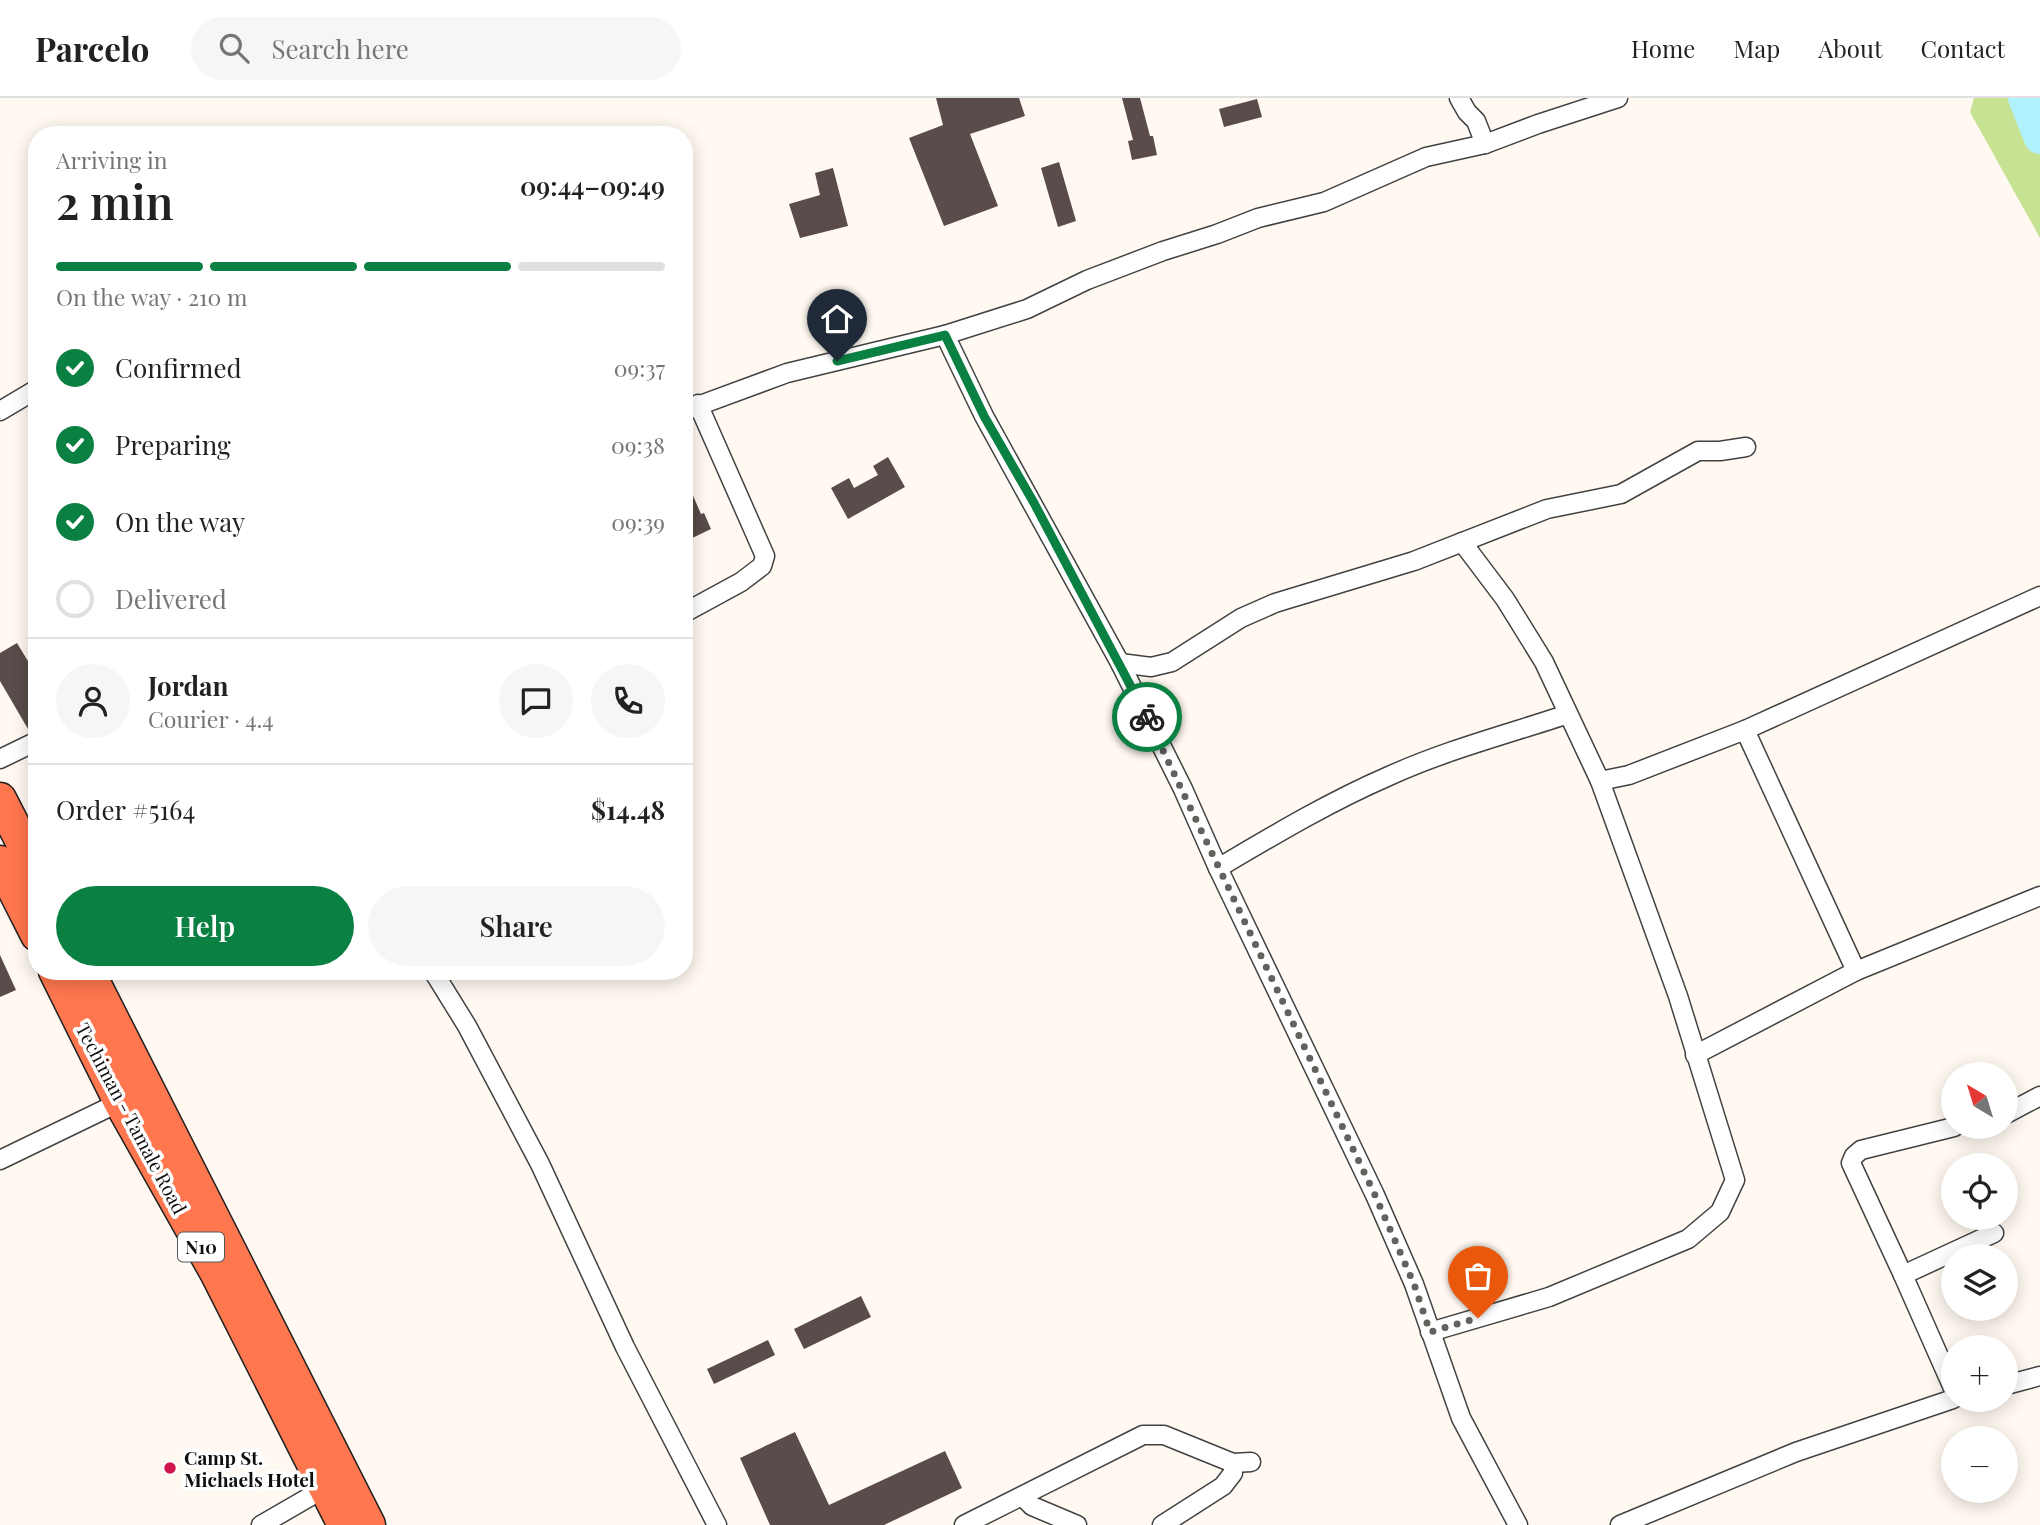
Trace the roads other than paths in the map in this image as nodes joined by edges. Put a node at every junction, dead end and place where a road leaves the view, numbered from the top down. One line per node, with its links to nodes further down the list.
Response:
1 (1459, 98): 3 (street)
2 (1618, 98): 3 (street)
3 (1485, 144): 4 (street)
4 (945, 335): 6 (street); 13 (street)
5 (28, 394): 7 (street)
6 (693, 407)
7 (0, 411)
8 (693, 412): 12 (street)
9 (1746, 447): 10 (street)
10 (1462, 542): 13 (street); 14 (street)
11 (2040, 596): 15 (street)
12 (693, 608)
13 (1120, 663): 22 (street)
14 (1567, 715): 18 (street); 22 (street)
15 (1745, 730): 18 (street); 25 (street)
16 (28, 745): 17 (street)
17 (0, 759)
18 (1600, 781): 29 (street)
19 (0, 799): 20 (highway)
20 (28, 854)
21 (0, 862): 24 (highway)
22 (1218, 868): 37 (street)
23 (2040, 896): 25 (street)
24 (28, 917)
25 (1856, 971): 29 (street)
26 (59, 980): 31 (highway, Techiman - Tamale Road / N10)
27 (93, 980): 46 (highway, Techiman - Tamale Road / N10)
28 (439, 980): 47 (street)
29 (1695, 1055): 37 (street)
30 (2040, 1096): 32 (street)
31 (120, 1102): 34 (street); 42 (highway, Techiman - Tamale Road / N10)
32 (2018, 1108)
33 (1941, 1130): 36 (street)
34 (0, 1160)
35 (1994, 1234): 36 (street)
36 (1903, 1275): 38 (street)
37 (1430, 1332): 51 (street)
38 (1941, 1361)
39 (2040, 1376): 40 (street)
40 (2018, 1382)
41 (1941, 1403): 52 (street)
42 (325, 1488): 44 (street); 45 (highway, Techiman - Tamale Road / N10)
43 (1023, 1497): 48 (street); 49 (street); 50 (street)
44 (261, 1525)
45 (344, 1525)
46 (369, 1525)
47 (717, 1525)
48 (964, 1525)
49 (1077, 1525)
50 (1162, 1525)
51 (1518, 1525)
52 (1620, 1525)

